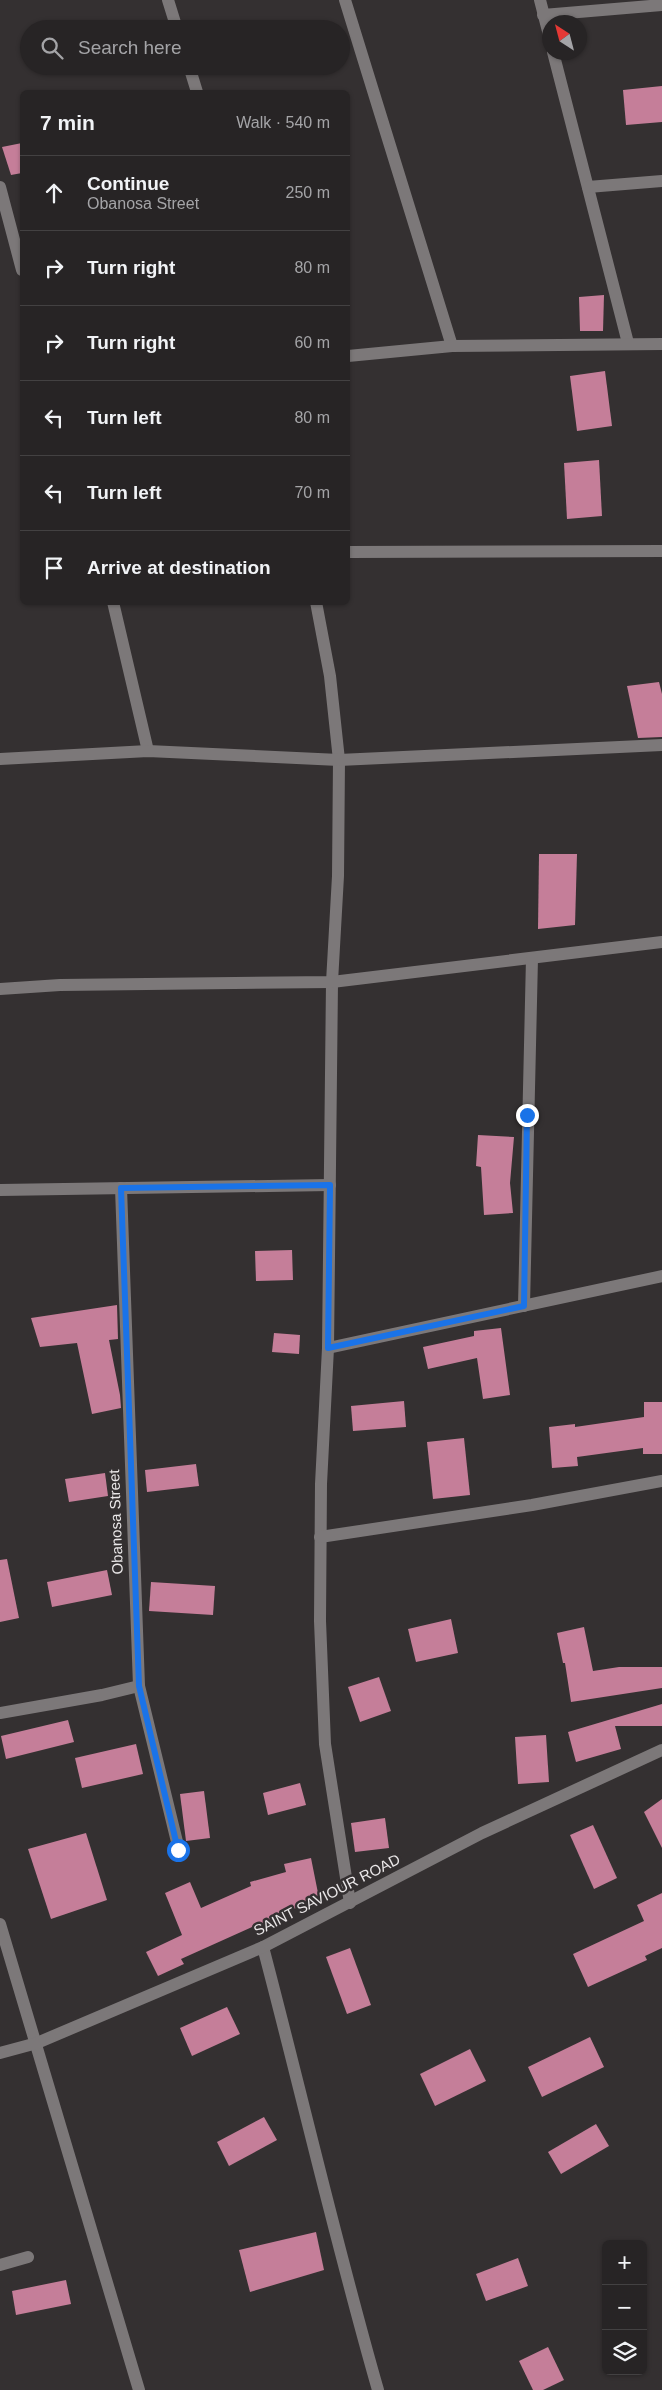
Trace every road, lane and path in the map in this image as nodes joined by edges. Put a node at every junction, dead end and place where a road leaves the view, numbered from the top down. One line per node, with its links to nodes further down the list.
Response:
1 (168, 0): 7 (street)
2 (345, 0): 17 (street)
3 (540, 0): 5 (street)
4 (662, 5): 6 (street)
5 (543, 15)
6 (554, 15)
7 (174, 20)
8 (555, 60): 12 (street)
9 (192, 75): 10 (street)
10 (196, 90)
11 (662, 181): 12 (street)
12 (588, 186): 15 (street)
13 (0, 187): 14 (street)
14 (20, 262)
15 (628, 343): 16 (street); 17 (street)
16 (662, 344)
17 (452, 346): 18 (street)
18 (350, 356)
19 (662, 551): 20 (street)
20 (350, 552)
21 (114, 605): 24 (street)
22 (317, 605): 26 (street)
23 (662, 745): 26 (street)
24 (148, 751): 25 (street); 26 (street)
25 (0, 759)
26 (339, 760): 29 (street)
27 (662, 942): 28 (street)
28 (532, 958): 29 (street); 35 (street)
29 (332, 982): 30 (street); 31 (street)
30 (0, 989)
31 (330, 1185): 32 (street); 36 (street)
32 (121, 1188): 33 (street); 39 (street, Obanosa Street)
33 (0, 1190)
34 (662, 1276): 35 (street)
35 (524, 1306): 36 (street)
36 (328, 1348): 38 (street)
37 (662, 1481): 38 (street)
38 (320, 1537): 43 (street)
39 (139, 1686): 40 (street); 42 (street, Obanosa Street)
40 (0, 1713)
41 (662, 1750): 43 (street, SAINT SAVIOUR ROAD)
42 (178, 1850)
43 (350, 1903): 45 (street, SAINT SAVIOUR ROAD)
44 (0, 1924): 46 (street)
45 (263, 1947): 46 (street, SAINT SAVIOUR ROAD); 51 (street)
46 (37, 2043): 47 (street, SAINT SAVIOUR ROAD); 50 (street)
47 (0, 2053)
48 (28, 2257): 49 (street)
49 (0, 2265)
50 (139, 2390)
51 (378, 2390)

